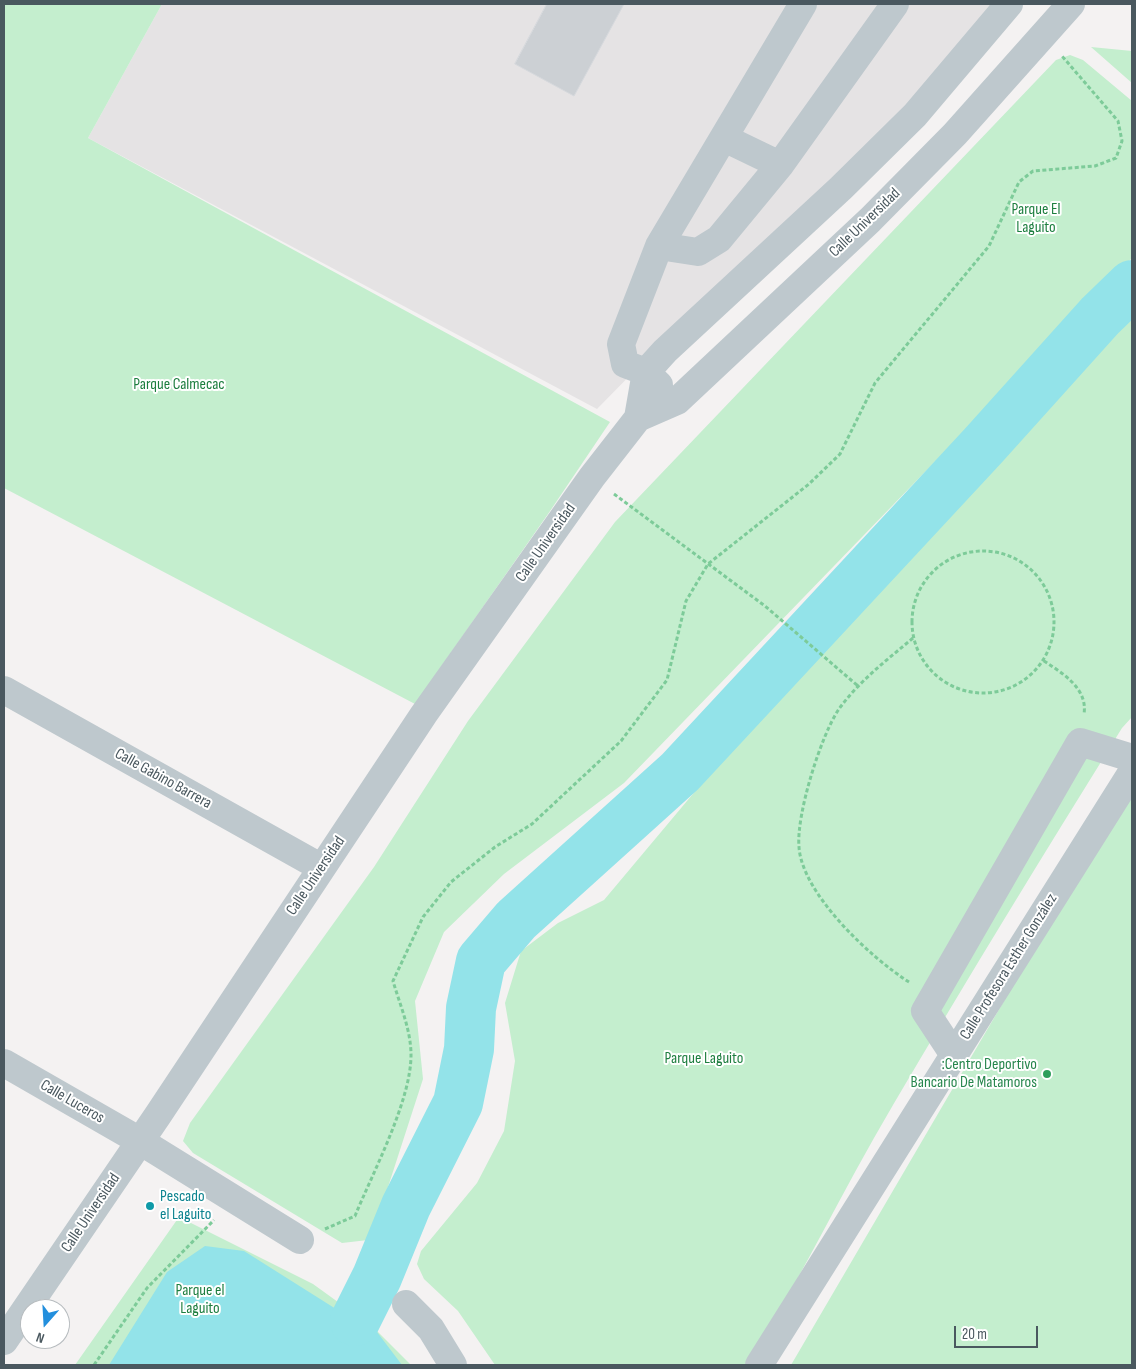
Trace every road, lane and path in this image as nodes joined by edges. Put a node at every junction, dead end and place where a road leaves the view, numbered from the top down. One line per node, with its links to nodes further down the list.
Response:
1 (803, 4): 6 (street)
2 (895, 4): 7 (street)
3 (1010, 4): 8 (street)
4 (1071, 4): 5 (street, Calle Universidad)
5 (1043, 35): 9 (street, Calle Universidad); 15 (path)
6 (724, 138): 7 (street); 10 (street)
7 (780, 165): 10 (street)
8 (841, 188): 9 (street); 11 (street)
9 (870, 220): 12 (street, Calle Universidad)
10 (659, 246): 11 (street)
11 (646, 372): 12 (street); 13 (street, Calle Universidad)
12 (677, 401): 13 (street, Calle Universidad)
13 (638, 418): 14 (street, Calle Universidad)
14 (592, 477): 15 (path); 23 (street, Calle Universidad)
15 (708, 564): 18 (path); 29 (path)
16 (913, 638): 17 (path); 17 (path); 18 (path)
17 (1044, 661): 20 (path)
18 (858, 686): 24 (path)
19 (4, 690): 23 (street, Calle Gabino Barrera)
20 (1080, 742): 21 (street); 24 (street)
21 (1132, 758)
22 (1132, 772): 25 (street, Calle Profesora Esther González)
23 (322, 868): 27 (street, Calle Universidad)
24 (933, 997): 25 (street)
25 (954, 1055): 34 (street, Calle Profesora Esther González)
26 (4, 1063): 27 (street, Calle Luceros)
27 (140, 1141): 29 (street, Calle Luceros); 31 (street, Calle Universidad)
28 (216, 1217): 32 (path)
29 (300, 1240)
30 (406, 1304): 33 (street)
31 (4, 1341)
32 (94, 1365)
33 (453, 1365)
34 (759, 1365)

